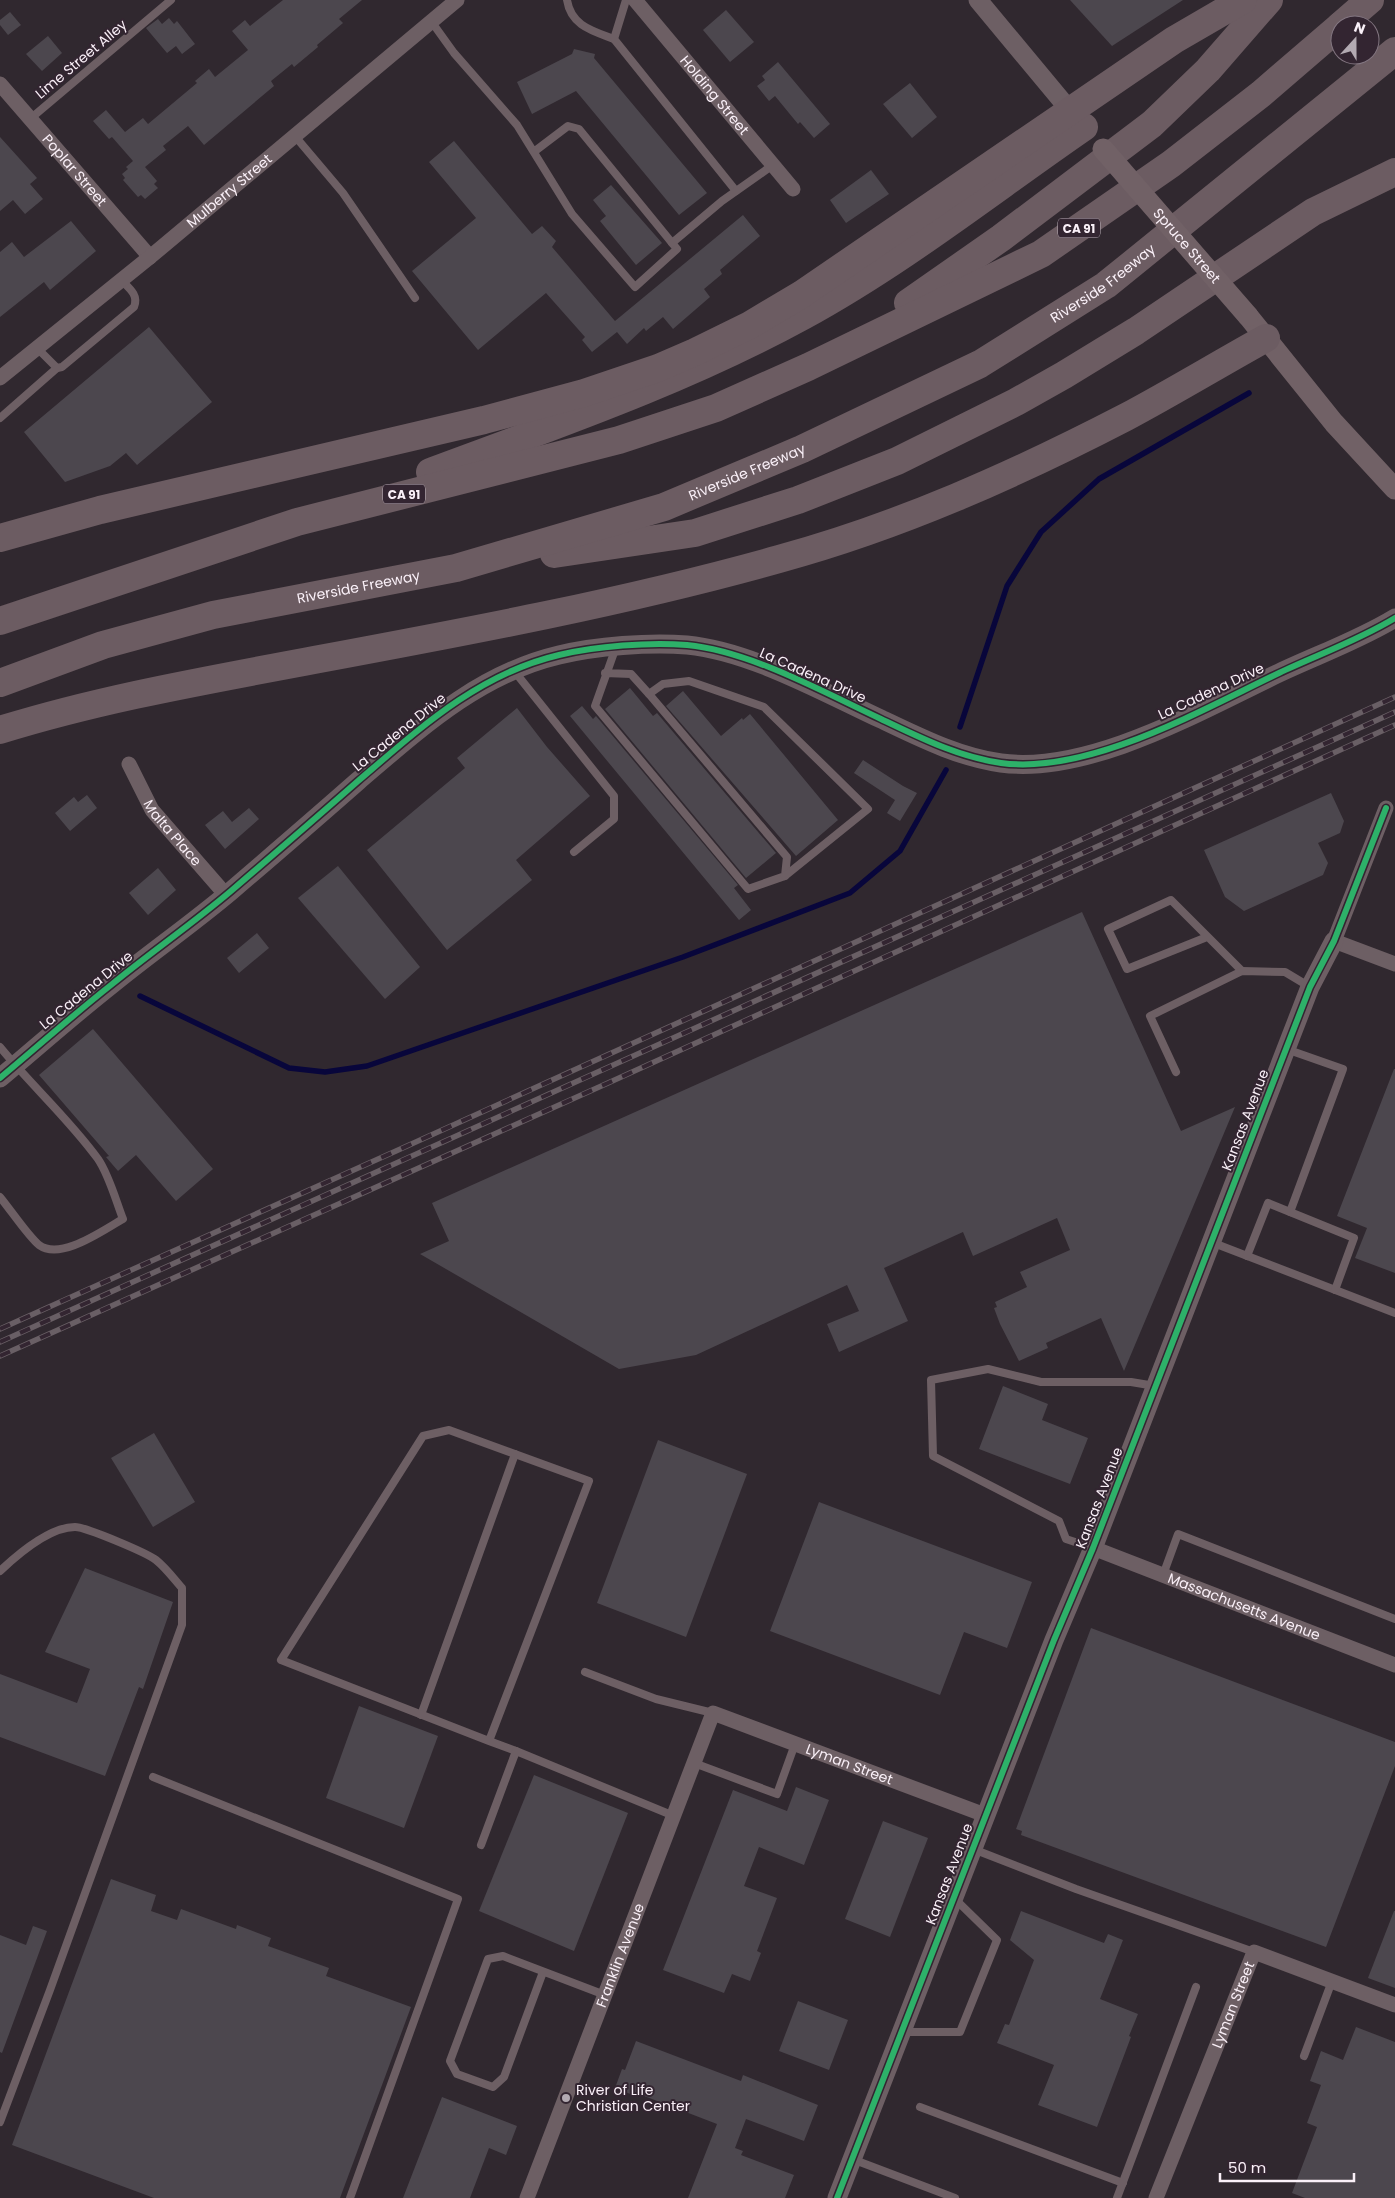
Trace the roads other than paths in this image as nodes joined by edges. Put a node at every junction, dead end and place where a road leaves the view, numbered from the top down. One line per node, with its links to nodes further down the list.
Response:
1 (170, 0): 16 (lane, Lime Street Alley)
2 (457, 0): 11 (street, Mulberry Street)
3 (567, 0): 13 (lane)
4 (626, 0): 13 (lane)
5 (635, 0): 20 (street, Holding Street)
6 (978, 0): 17 (street, Spruce Street)
7 (1243, 0): 36 (highway, bridge)
8 (1269, 0): 31 (highway)
9 (1370, 0): 10 (highway, CA 91)
10 (1353, 15)
11 (431, 21): 18 (street, Mulberry Street); 19 (lane)
12 (1330, 35): 31 (highway, CA 91)
13 (614, 39): 23 (lane)
14 (1395, 51): 37 (highway, Riverside Freeway)
15 (0, 84): 16 (street, Poplar Street)
16 (30, 118): 25 (street, Poplar Street)
17 (1084, 127): 28 (main road, Spruce Street, bridge); 35 (highway)
18 (294, 135): 25 (street, Mulberry Street); 27 (lane)
19 (534, 152): 24 (lane); 24 (lane)
20 (773, 165): 22 (street, Holding Street); 23 (lane)
21 (1395, 172): 37 (highway)
22 (793, 189)
23 (736, 191): 24 (lane)
24 (672, 243)
25 (150, 256): 26 (street, Mulberry Street)
26 (121, 280): 29 (street, Mulberry Street); 30 (lane)
27 (415, 298)
28 (1266, 338): 34 (main road, Spruce Street); 45 (highway)
29 (37, 348): 30 (lane); 32 (street, Mulberry Street)
30 (57, 368): 33 (lane)
31 (808, 368): 35 (highway, CA 91)
32 (0, 378)
33 (0, 418)
34 (1395, 489)
35 (297, 522): 39 (highway, CA 91)
36 (0, 538)
37 (456, 568): 43 (highway, Riverside Freeway)
38 (1395, 618): 40 (street, La Cadena Drive)
39 (0, 621)
40 (616, 647): 41 (street, La Cadena Drive); 42 (lane)
41 (513, 670): 48 (lane); 50 (street, La Cadena Drive)
42 (605, 673): 44 (lane); 49 (lane)
43 (0, 683)
44 (649, 694): 49 (lane); 49 (lane)
45 (0, 730)
46 (130, 764): 50 (street, Malta Place)
47 (1386, 808): 52 (street, Kansas Avenue)
48 (574, 852)
49 (785, 876)
50 (226, 895): 58 (street, La Cadena Drive)
51 (1207, 937): 51 (lane); 54 (lane)
52 (1334, 942): 53 (street); 55 (street, Kansas Avenue)
53 (1395, 964)
54 (1242, 971): 55 (lane); 59 (lane)
55 (1310, 987): 57 (street, Kansas Avenue)
56 (0, 1047): 58 (lane)
57 (1286, 1049): 62 (lane); 63 (street, Kansas Avenue)
58 (15, 1065): 60 (street, La Cadena Drive); 61 (lane)
59 (1176, 1072)
60 (0, 1078)
61 (0, 1197)
62 (1290, 1212): 64 (lane); 65 (lane)
63 (1212, 1242): 64 (lane); 67 (street, Kansas Avenue)
64 (1247, 1256): 65 (lane)
65 (1335, 1290): 66 (lane)
66 (1395, 1313)
67 (1156, 1386): 69 (street, Kansas Avenue); 69 (lane)
68 (515, 1454): 76 (lane); 76 (lane); 77 (lane)
69 (1093, 1548): 71 (street, Massachusetts Avenue); 82 (street, Kansas Avenue)
70 (0, 1570): 96 (lane)
71 (1163, 1575): 72 (lane); 73 (street, Massachusetts Avenue)
72 (1395, 1619)
73 (1395, 1665)
74 (585, 1672): 75 (lane)
75 (713, 1713): 78 (street, Lyman Street); 80 (street, Franklin Avenue)
76 (421, 1715): 77 (lane)
77 (489, 1741): 79 (lane)
78 (795, 1744): 80 (lane); 82 (street, Lyman Street)
79 (516, 1751): 83 (lane); 84 (lane)
80 (694, 1762): 83 (street, Franklin Avenue)
81 (153, 1777): 99 (lane)
82 (986, 1815): 85 (street, Kansas Avenue)
83 (674, 1816): 91 (street, Franklin Avenue)
84 (481, 1845)
85 (972, 1849): 86 (street, Kansas Avenue); 87 (lane)
86 (954, 1897): 93 (street, Kansas Avenue); 93 (lane)
87 (1254, 1952): 89 (street, Lyman Street); 104 (street, Lyman Street)
88 (543, 1972): 88 (lane); 91 (lane)
89 (1332, 1981): 92 (street, Lyman Street); 94 (lane)
90 (1196, 1987): 98 (lane)
91 (605, 1995): 100 (street, Franklin Avenue)
92 (1395, 2005)
93 (902, 2032): 97 (street, Kansas Avenue)
94 (1304, 2056)
95 (920, 2107): 98 (lane)
96 (0, 2122)
97 (852, 2159): 101 (street, Kansas Avenue); 102 (lane)
98 (1123, 2183): 103 (lane)
99 (350, 2198)
100 (527, 2198)
101 (837, 2198)
102 (955, 2198)
103 (1117, 2198)
104 (1156, 2198)

